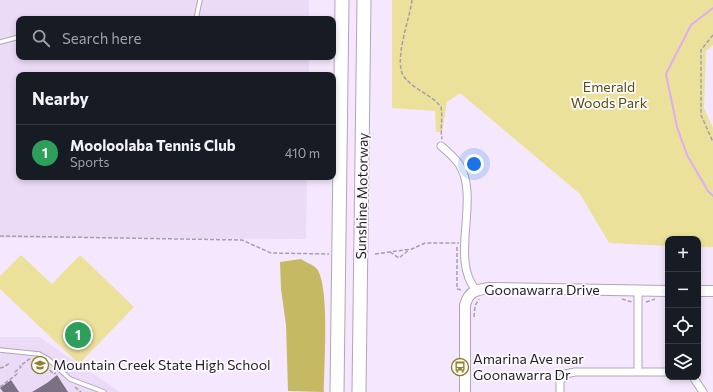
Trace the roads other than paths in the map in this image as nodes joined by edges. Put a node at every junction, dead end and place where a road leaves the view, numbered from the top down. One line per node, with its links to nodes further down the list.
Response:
1 (200, 0): 4 (lane)
2 (342, 0): 18 (highway, Sunshine Motorway)
3 (364, 0): 19 (highway, Sunshine Motorway)
4 (197, 16)
5 (16, 38): 6 (lane)
6 (0, 42)
7 (441, 146): 12 (street, Goonawarra Drive)
8 (638, 291): 9 (street, Goonawarra Drive); 12 (street, Goonawarra Drive); 14 (street)
9 (665, 291)
10 (701, 291): 11 (street)
11 (713, 291)
12 (478, 294): 20 (street)
13 (0, 350): 17 (lane)
14 (638, 371): 15 (street); 21 (street)
15 (665, 372)
16 (695, 380): 22 (street)
17 (104, 392)
18 (337, 392)
19 (359, 392)
20 (465, 392)
21 (560, 392)
22 (703, 392)

